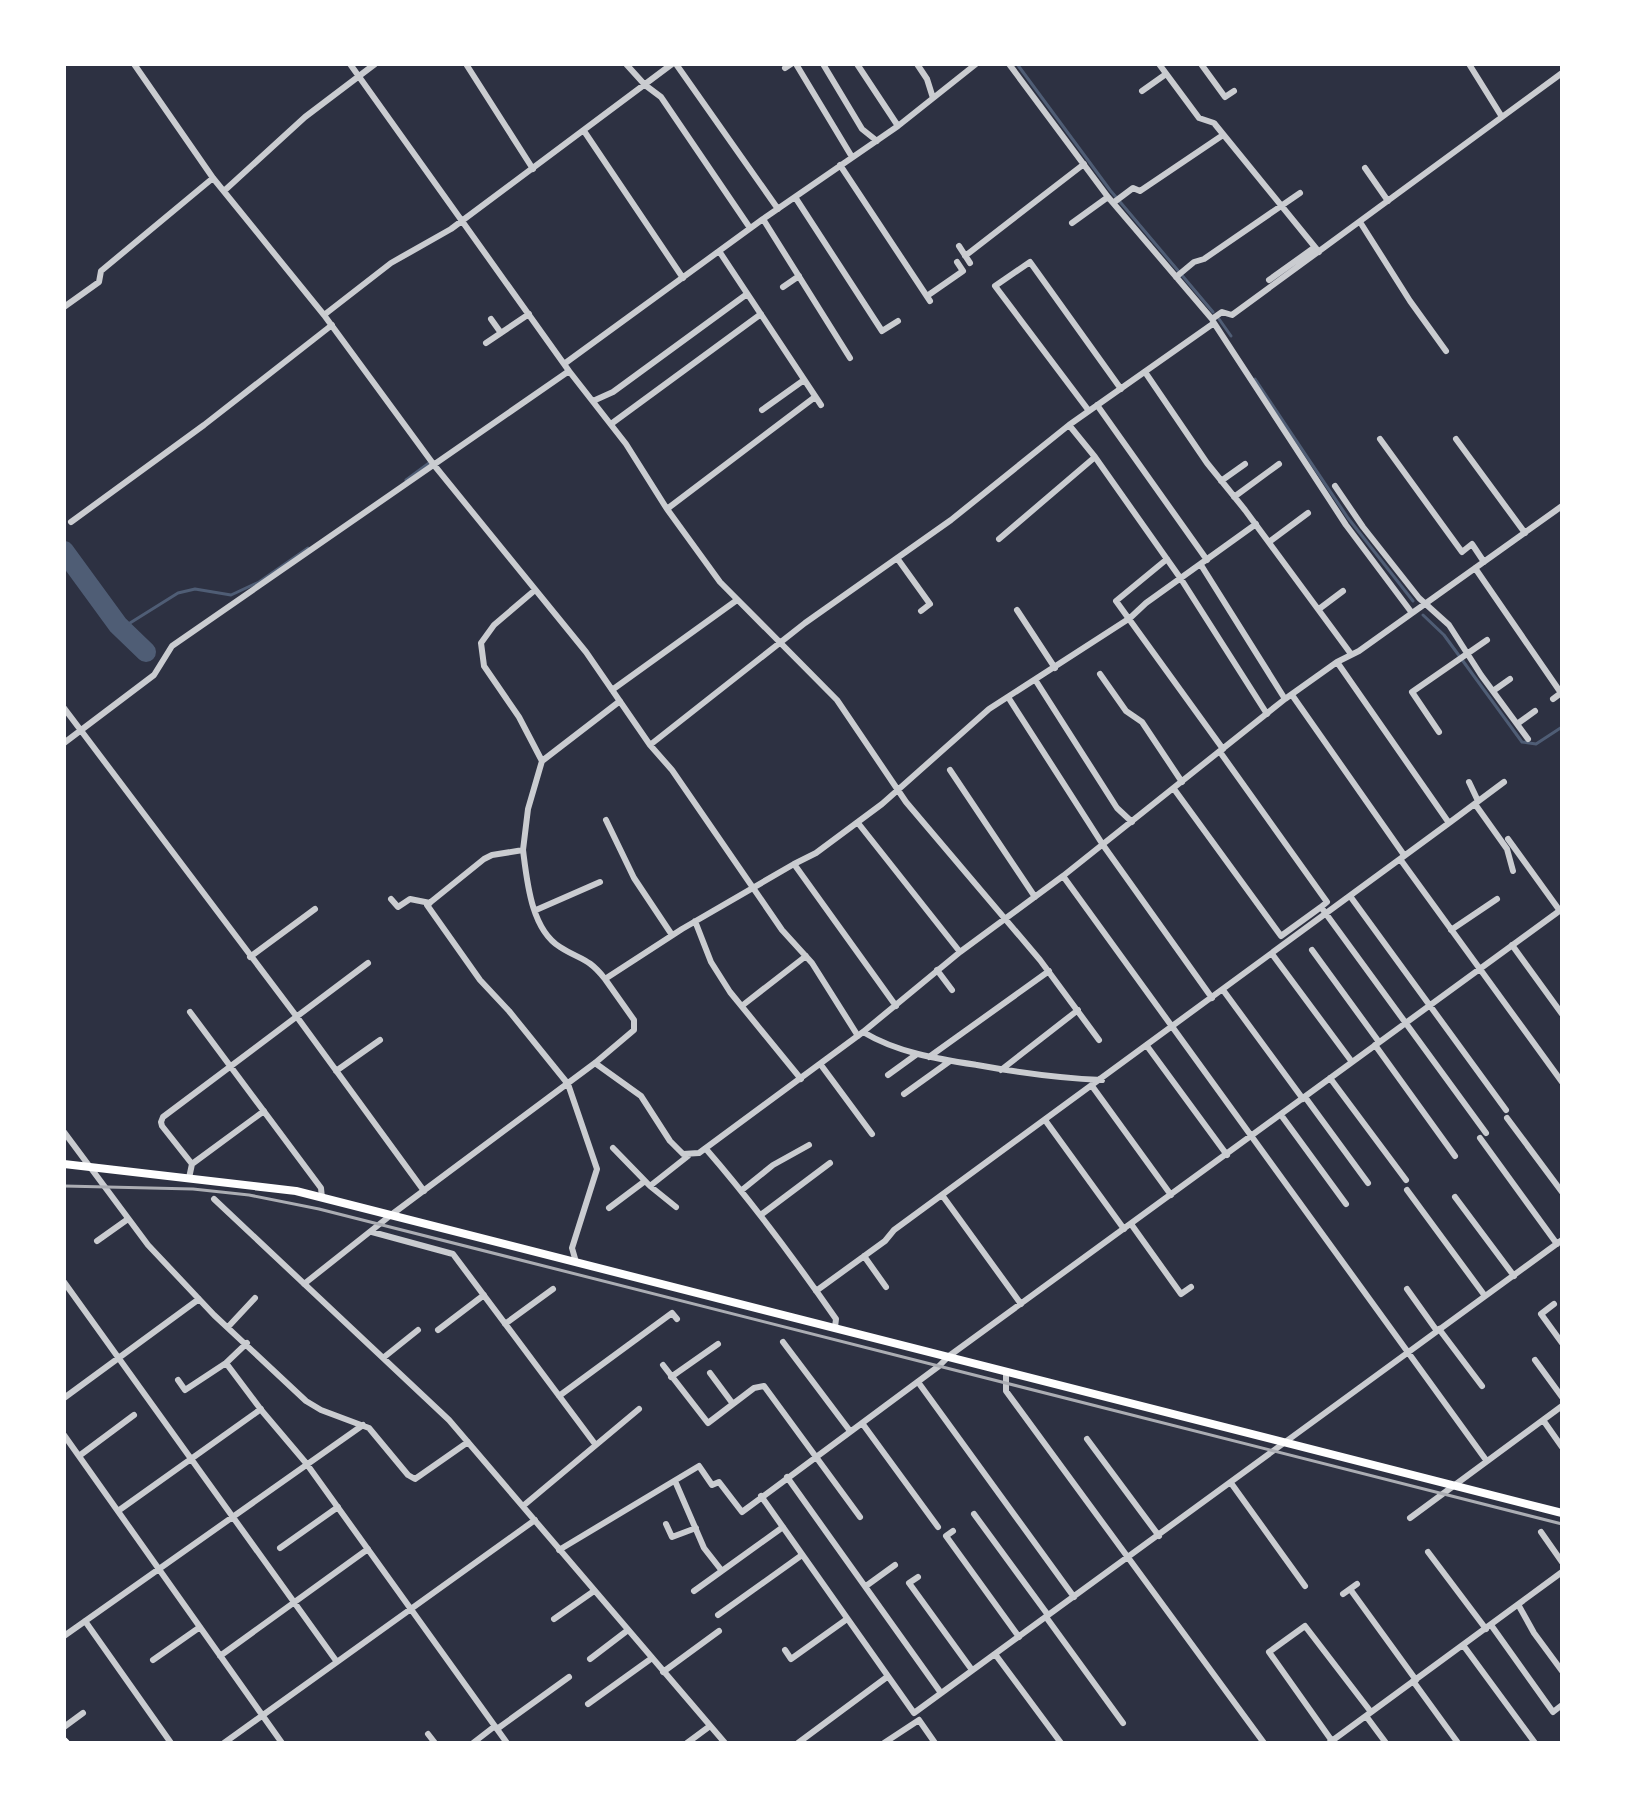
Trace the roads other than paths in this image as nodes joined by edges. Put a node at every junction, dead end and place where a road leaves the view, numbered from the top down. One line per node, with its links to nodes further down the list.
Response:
1 (134, 64): 39 (street)
2 (350, 64): 18 (street)
3 (375, 64): 18 (street)
4 (466, 64): 38 (street)
5 (626, 64): 19 (street)
6 (674, 64): 19 (street); 49 (street)
7 (823, 64): 24 (street)
8 (857, 64): 28 (street)
9 (917, 64): 23 (street)
10 (976, 64): 23 (street)
11 (1009, 64): 35 (street)
12 (1159, 64): 17 (street)
13 (1201, 64): 21 (street)
14 (1469, 64): 27 (street)
15 (790, 65): 25 (street)
16 (1562, 73): 27 (street)
17 (1166, 74): 20 (street); 31 (street)
18 (359, 77): 42 (street); 52 (street)
19 (645, 85): 29 (street); 30 (street)
20 (1142, 91)
21 (1234, 91)
22 (856, 98): 24 (street)
23 (933, 98): 28 (street)
24 (847, 104): 33 (street)
25 (820, 105): 26 (street); 34 (street)
26 (811, 111)
27 (1502, 117): 46 (street)
28 (898, 126): 33 (street)
29 (584, 131): 38 (street); 64 (street)
30 (686, 134): 32 (street); 40 (street)
31 (1223, 135): 45 (street); 48 (street)
32 (678, 140)
33 (877, 141): 34 (street)
34 (852, 157): 36 (street)
35 (1084, 164): 45 (street); 47 (street)
36 (840, 165): 44 (street); 60 (street)
37 (1365, 168): 46 (street)
38 (533, 169): 52 (street)
39 (213, 178): 42 (street); 68 (street)
40 (719, 183): 41 (street); 55 (street)
41 (711, 188)
42 (224, 191): 71 (street)
43 (1300, 193): 48 (street)
44 (795, 197): 49 (street); 73 (street)
45 (1115, 199): 54 (street); 62 (street)
46 (1388, 201): 53 (street)
47 (1029, 206): 50 (street); 59 (street)
48 (1282, 207): 57 (street); 62 (street)
49 (778, 209): 51 (street)
50 (1035, 215)
51 (763, 219): 55 (street); 63 (street)
52 (462, 221): 69 (street); 71 (street)
53 (1360, 222): 57 (street); 78 (street)
54 (1072, 223)
55 (750, 228): 58 (street)
56 (959, 246): 59 (street)
57 (1317, 249): 65 (street); 74 (street)
58 (719, 251): 64 (street); 67 (street)
59 (965, 256): 61 (street)
60 (957, 262)
61 (970, 263)
62 (1179, 274): 74 (street)
63 (799, 276): 66 (street); 79 (street)
64 (683, 278): 80 (street)
65 (1269, 280)
66 (783, 287)
67 (747, 294): 70 (street); 85 (street)
68 (64, 307)
69 (529, 314): 76 (street); 80 (street)
70 (761, 314): 82 (street); 90 (street)
71 (324, 315): 75 (street)
72 (491, 319): 76 (street)
73 (898, 321)
74 (1213, 321): 81 (street); 122 (street)
75 (332, 325): 97 (street); 104 (street)
76 (501, 333): 77 (street)
77 (486, 343)
78 (1446, 351)
79 (850, 358)
80 (567, 367): 85 (street); 97 (street)
81 (1145, 372): 83 (street); 98 (street)
82 (804, 380): 84 (street); 88 (street)
83 (1121, 389): 87 (street); 89 (street)
84 (815, 397): 86 (street); 102 (street)
85 (593, 401): 90 (street)
86 (821, 405)
87 (1097, 405): 89 (street); 111 (street)
88 (762, 410)
89 (1089, 411): 91 (street)
90 (611, 424): 102 (street)
91 (1069, 425): 94 (street); 109 (street)
92 (1380, 439): 112 (street)
93 (1456, 439): 106 (street)
94 (1095, 457): 107 (street); 110 (street)
95 (1245, 464): 98 (street)
96 (1279, 464): 100 (street)
97 (434, 465): 115 (street); 147 (street)
98 (1221, 481): 100 (street)
99 (1347, 484): 118 (street)
100 (1234, 497): 105 (street)
101 (1562, 506): 106 (street)
102 (667, 509): 117 (street)
103 (1308, 513): 108 (street)
104 (71, 522)
105 (1256, 524): 108 (street); 111 (street)
106 (1525, 533): 112 (street)
107 (999, 539)
108 (1269, 542): 119 (street)
109 (897, 558): 121 (street); 126 (street)
110 (1167, 559): 114 (street); 123 (street)
111 (1204, 562): 114 (street); 140 (street)
112 (1484, 562): 113 (street)
113 (1475, 568): 118 (street); 125 (street)
114 (1181, 579): 123 (street); 145 (street)
115 (535, 590): 136 (street); 153 (street)
116 (1343, 591): 119 (street)
117 (737, 600): 126 (street); 136 (street)
118 (1425, 604): 122 (street); 129 (street)
119 (1319, 609): 128 (street)
120 (1017, 610): 131 (street)
121 (921, 611)
122 (1412, 613): 128 (street)
123 (1130, 618): 131 (street); 152 (street)
124 (1487, 640): 129 (street)
125 (1527, 643): 127 (street); 141 (street)
126 (781, 644): 151 (street); 159 (street)
127 (1518, 650)
128 (1351, 654): 130 (street)
129 (1463, 657): 137 (street); 148 (street)
130 (1337, 662): 140 (street); 164 (street)
131 (1055, 668): 134 (street)
132 (1100, 674): 135 (street)
133 (1510, 679): 137 (street)
134 (1036, 681): 139 (street); 162 (street)
135 (1110, 687): 138 (street); 155 (street)
136 (612, 690): 142 (street)
137 (1493, 691): 146 (street)
138 (1100, 695)
139 (1008, 697): 159 (street); 167 (street)
140 (1288, 697): 145 (street); 170 (street)
141 (1553, 699)
142 (620, 701): 151 (street); 153 (street)
143 (64, 708): 147 (street)
144 (1535, 711): 146 (street)
145 (1267, 714): 152 (street)
146 (1517, 724): 149 (street)
147 (81, 730): 150 (street); 196 (street)
148 (1439, 732)
149 (1528, 739)
150 (64, 743)
151 (650, 745): 175 (street)
152 (1222, 750): 155 (street); 181 (street)
153 (542, 761): 169 (street)
154 (950, 770): 177 (street)
155 (1182, 782): 158 (street)
156 (1469, 782): 160 (street)
157 (1504, 782): 160 (street)
158 (1174, 789): 162 (street); 181 (street)
159 (898, 790): 163 (street); 186 (street)
160 (1476, 802): 164 (street); 172 (street)
161 (606, 820): 190 (street)
162 (1132, 822): 167 (street)
163 (858, 823): 171 (street); 193 (street)
164 (1449, 823): 170 (street)
165 (1508, 839): 168 (street)
166 (1523, 842): 168 (street)
167 (1103, 845): 173 (street); 204 (street)
168 (1514, 848): 184 (street)
169 (523, 850): 180 (street); 183 (street)
170 (1402, 857): 176 (street); 189 (street)
171 (794, 864): 175 (street); 207 (street)
172 (1513, 871)
173 (1063, 876): 177 (street); 213 (street)
174 (600, 882): 183 (street)
175 (754, 889): 188 (street); 195 (street)
176 (1350, 896): 185 (street); 206 (street)
177 (1035, 897): 186 (street)
178 (391, 899): 180 (street)
179 (1497, 899): 189 (street)
180 (430, 903): 233 (street)
181 (1321, 907): 185 (street)
182 (315, 909): 196 (street)
183 (536, 910): 201 (street)
184 (1560, 911): 187 (street); 191 (street)
185 (1326, 914): 194 (street); 212 (street)
186 (1005, 919): 193 (street); 200 (street)
187 (1562, 920)
188 (695, 921): 190 (street); 205 (street)
189 (1451, 930): 198 (street)
190 (672, 935): 201 (street)
191 (1512, 945): 198 (street); 210 (street)
192 (1312, 950): 217 (street)
193 (960, 952): 199 (street)
194 (1272, 954): 203 (street); 222 (street)
195 (806, 956): 205 (street); 214 (street)
196 (250, 957): 211 (street)
197 (368, 963): 211 (street)
198 (1478, 968): 206 (street); 232 (street)
199 (937, 970): 202 (street); 207 (street)
200 (1049, 971): 208 (street); 220 (street)
201 (605, 979): 223 (street)
202 (952, 990)
203 (1223, 990): 204 (street); 236 (street)
204 (1212, 998): 213 (street)
205 (743, 1005): 230 (street)
206 (1429, 1005): 212 (street); 261 (street)
207 (896, 1006): 214 (street)
208 (1078, 1010): 216 (street); 226 (street)
209 (190, 1012): 225 (street)
210 (1562, 1014)
211 (297, 1017): 225 (street); 227 (street)
212 (1405, 1023): 217 (street); 278 (street)
213 (1171, 1028): 218 (street); 242 (street)
214 (861, 1034): 219 (street); 224 (street)
215 (380, 1040): 227 (street)
216 (1099, 1040)
217 (1377, 1044): 222 (street); 248 (street)
218 (1147, 1046): 231 (street); 246 (street)
219 (917, 1054): 220 (street); 228 (street)
220 (929, 1057): 221 (street)
221 (950, 1061): 226 (street); 235 (street)
222 (1352, 1062): 229 (street)
223 (595, 1063): 233 (street); 247 (street)
224 (821, 1065): 230 (street); 241 (street)
225 (230, 1067): 237 (street); 251 (street)
226 (1001, 1070): 231 (street)
227 (336, 1071): 260 (street)
228 (888, 1075)
229 (1330, 1078): 236 (street); 254 (street)
230 (801, 1079): 245 (street)
231 (1102, 1080): 234 (street)
232 (1562, 1082)
233 (568, 1084): 260 (street); 281 (street)
234 (1092, 1086): 239 (street); 263 (street)
235 (904, 1094)
236 (1304, 1098): 238 (street); 256 (street)
237 (264, 1111): 251 (street); 266 (street)
238 (1281, 1115): 242 (street); 268 (street)
239 (1045, 1120): 262 (street); 275 (street)
240 (64, 1132): 252 (street)
241 (872, 1134)
242 (1250, 1138): 246 (street); 310 (street)
243 (809, 1145): 258 (street)
244 (613, 1148): 255 (street)
245 (706, 1149): 247 (street); 258 (street)
246 (1227, 1155): 263 (street)
247 (688, 1156): 255 (street)
248 (1455, 1156)
249 (830, 1163): 257 (street)
250 (64, 1164): 252 (main road)
251 (192, 1164): 253 (street)
252 (88, 1166): 253 (main road); 273 (street)
253 (189, 1178): 266 (main road)
254 (1406, 1180)
255 (648, 1183): 269 (street); 270 (street)
256 (1368, 1183)
257 (794, 1188): 264 (street); 271 (street)
258 (742, 1190): 271 (street)
259 (1407, 1190): 292 (street)
260 (424, 1191): 272 (street)
261 (1562, 1192)
262 (942, 1195): 279 (street); 295 (street)
263 (1171, 1195): 274 (street)
264 (800, 1197)
265 (1455, 1197): 283 (street)
266 (322, 1198): 272 (main road)
267 (214, 1199): 285 (street)
268 (1346, 1204)
269 (676, 1207)
270 (609, 1208)
271 (762, 1214): 290 (street)
272 (391, 1215): 276 (street); 281 (main road)
273 (128, 1219): 277 (street); 294 (street)
274 (1131, 1224): 275 (street); 280 (street)
275 (1124, 1229): 295 (street)
276 (372, 1232): 285 (street); 291 (street)
277 (97, 1241)
278 (1559, 1242): 283 (street)
279 (864, 1256): 286 (street); 290 (street)
280 (1157, 1260): 282 (street); 287 (street)
281 (576, 1262): 300 (main road)
282 (1148, 1267)
283 (1514, 1276): 292 (street)
284 (64, 1282): 312 (street)
285 (304, 1284): 313 (street)
286 (886, 1287)
287 (1191, 1287)
288 (553, 1289): 298 (street)
289 (1407, 1289): 303 (street)
290 (816, 1291): 300 (street)
291 (484, 1295): 298 (street); 302 (street)
292 (1485, 1296): 303 (street)
293 (255, 1298): 299 (street)
294 (199, 1299): 299 (street); 312 (street)
295 (1021, 1304): 311 (street)
296 (1554, 1304): 307 (street)
297 (677, 1319): 323 (street)
298 (505, 1324): 323 (street)
299 (228, 1327): 306 (street)
300 (835, 1327): 311 (main road)
301 (418, 1330): 313 (street)
302 (438, 1330)
303 (1438, 1330): 310 (street); 322 (street)
304 (704, 1341): 309 (street)
305 (783, 1342): 334 (street)
306 (247, 1343): 315 (street); 333 (street)
307 (1562, 1343)
308 (718, 1344): 309 (street)
309 (710, 1350): 319 (street)
310 (1408, 1352): 338 (street); 344 (street)
311 (949, 1356): 317 (main road); 321 (street)
312 (117, 1358): 325 (street); 343 (street)
313 (383, 1358): 337 (street)
314 (1535, 1360): 324 (street)
315 (226, 1363): 320 (street); 328 (street)
316 (663, 1365): 319 (street)
317 (1006, 1371): 338 (main road); 382 (street)
318 (710, 1373): 326 (street)
319 (671, 1377): 326 (street)
320 (178, 1380)
321 (918, 1382): 332 (street); 356 (street)
322 (1482, 1386)
323 (559, 1396): 339 (street)
324 (1562, 1397)
325 (64, 1398)
326 (733, 1404): 342 (street)
327 (1562, 1406): 331 (street)
328 (261, 1409): 343 (street); 345 (street)
329 (639, 1409): 339 (street)
330 (134, 1415): 341 (street)
331 (1543, 1420): 340 (street); 344 (street)
332 (862, 1423): 334 (street); 352 (street)
333 (363, 1425): 337 (street); 345 (street)
334 (850, 1431): 342 (street)
335 (64, 1435): 341 (street)
336 (1087, 1439): 374 (street)
337 (468, 1442): 354 (street)
338 (1285, 1443): 348 (street); 349 (main road)
339 (595, 1444): 354 (street)
340 (1562, 1447)
341 (79, 1456): 357 (street)
342 (816, 1456): 346 (street); 361 (street)
343 (190, 1459): 357 (street); 360 (street)
344 (1486, 1460): 349 (street)
345 (306, 1463): 355 (street); 360 (street)
346 (787, 1477): 350 (street); 391 (street)
347 (675, 1481): 350 (street); 369 (street); 379 (street)
348 (1231, 1483): 370 (street); 374 (street)
349 (1453, 1485): 358 (main road); 362 (street)
350 (761, 1496): 367 (street)
351 (929, 1496): 352 (street)
352 (920, 1502): 368 (street)
353 (1018, 1503): 356 (street)
354 (523, 1506): 363 (street)
355 (338, 1507): 376 (street); 377 (street)
356 (1010, 1509): 378 (street)
357 (118, 1511): 385 (street)
358 (1562, 1513)
359 (974, 1514): 373 (street)
360 (231, 1517): 385 (street); 397 (street)
361 (860, 1517)
362 (1410, 1518)
363 (535, 1520): 379 (street); 399 (street)
364 (666, 1524): 369 (street)
365 (1271, 1524): 370 (street)
366 (997, 1526): 373 (street)
367 (783, 1527): 381 (street); 386 (street)
368 (938, 1527)
369 (696, 1528): 386 (street)
370 (1264, 1529): 388 (street)
371 (953, 1531): 410 (street)
372 (1541, 1532): 383 (street)
373 (988, 1533): 401 (street)
374 (1159, 1536): 382 (street)
375 (1047, 1543): 378 (street)
376 (280, 1548)
377 (368, 1549): 397 (street); 399 (street)
378 (1039, 1549): 396 (street)
379 (559, 1550): 393 (street)
380 (1428, 1552): 406 (street)
381 (802, 1555): 400 (street); 403 (street)
382 (1128, 1558): 396 (street); 451 (street)
383 (1562, 1562)
384 (895, 1565): 391 (street)
385 (159, 1567): 404 (street); 405 (street)
386 (722, 1571): 394 (street)
387 (1562, 1572): 398 (street)
388 (1310, 1576)
389 (918, 1577): 419 (street)
390 (1357, 1584): 392 (street)
391 (866, 1586): 425 (street)
392 (1350, 1589): 395 (street); 424 (street)
393 (594, 1591): 402 (street); 407 (street)
394 (694, 1591)
395 (1343, 1594)
396 (1074, 1597): 401 (street)
397 (294, 1603): 414 (street); 418 (street)
398 (1519, 1606): 406 (street); 420 (street)
399 (411, 1609): 418 (street); 436 (street)
400 (718, 1615)
401 (1047, 1616): 410 (street); 433 (street)
402 (554, 1619)
403 (847, 1619): 412 (street); 423 (street)
404 (85, 1621): 409 (street); 439 (street)
405 (200, 1627): 414 (street); 417 (street)
406 (1489, 1627): 411 (street); 427 (street)
407 (628, 1630): 415 (street); 416 (street)
408 (719, 1631): 421 (street)
409 (64, 1636)
410 (1019, 1637): 413 (street)
411 (1463, 1645): 424 (street); 455 (street)
412 (785, 1650)
413 (995, 1654): 419 (street); 450 (street)
414 (220, 1656): 431 (street)
415 (652, 1658): 421 (street); 426 (street)
416 (590, 1659)
417 (153, 1660)
418 (337, 1662): 431 (street)
419 (972, 1670): 425 (street)
420 (1562, 1671)
421 (663, 1672): 434 (street)
422 (569, 1677): 436 (street)
423 (887, 1677): 429 (street); 447 (street)
424 (1415, 1680): 430 (street); 454 (street)
425 (941, 1693): 429 (street)
426 (588, 1704)
427 (1562, 1705)
428 (83, 1713): 435 (street)
429 (914, 1713): 432 (street)
430 (1369, 1714): 438 (street); 438 (street); 453 (street)
431 (262, 1716): 440 (street); 441 (street)
432 (919, 1720): 448 (street); 449 (street)
433 (1123, 1723)
434 (710, 1726): 445 (street); 446 (street)
435 (64, 1727)
436 (496, 1728): 443 (street); 444 (street)
437 (428, 1734): 442 (street)
438 (1333, 1740): 452 (street)
439 (171, 1743)
440 (224, 1743)
441 (282, 1743)
442 (435, 1743)
443 (473, 1743)
444 (507, 1743)
445 (687, 1743)
446 (725, 1743)
447 (798, 1743)
448 (884, 1743)
449 (935, 1743)
450 (1061, 1743)
451 (1264, 1743)
452 (1344, 1743)
453 (1386, 1743)
454 (1458, 1743)
455 (1535, 1743)

